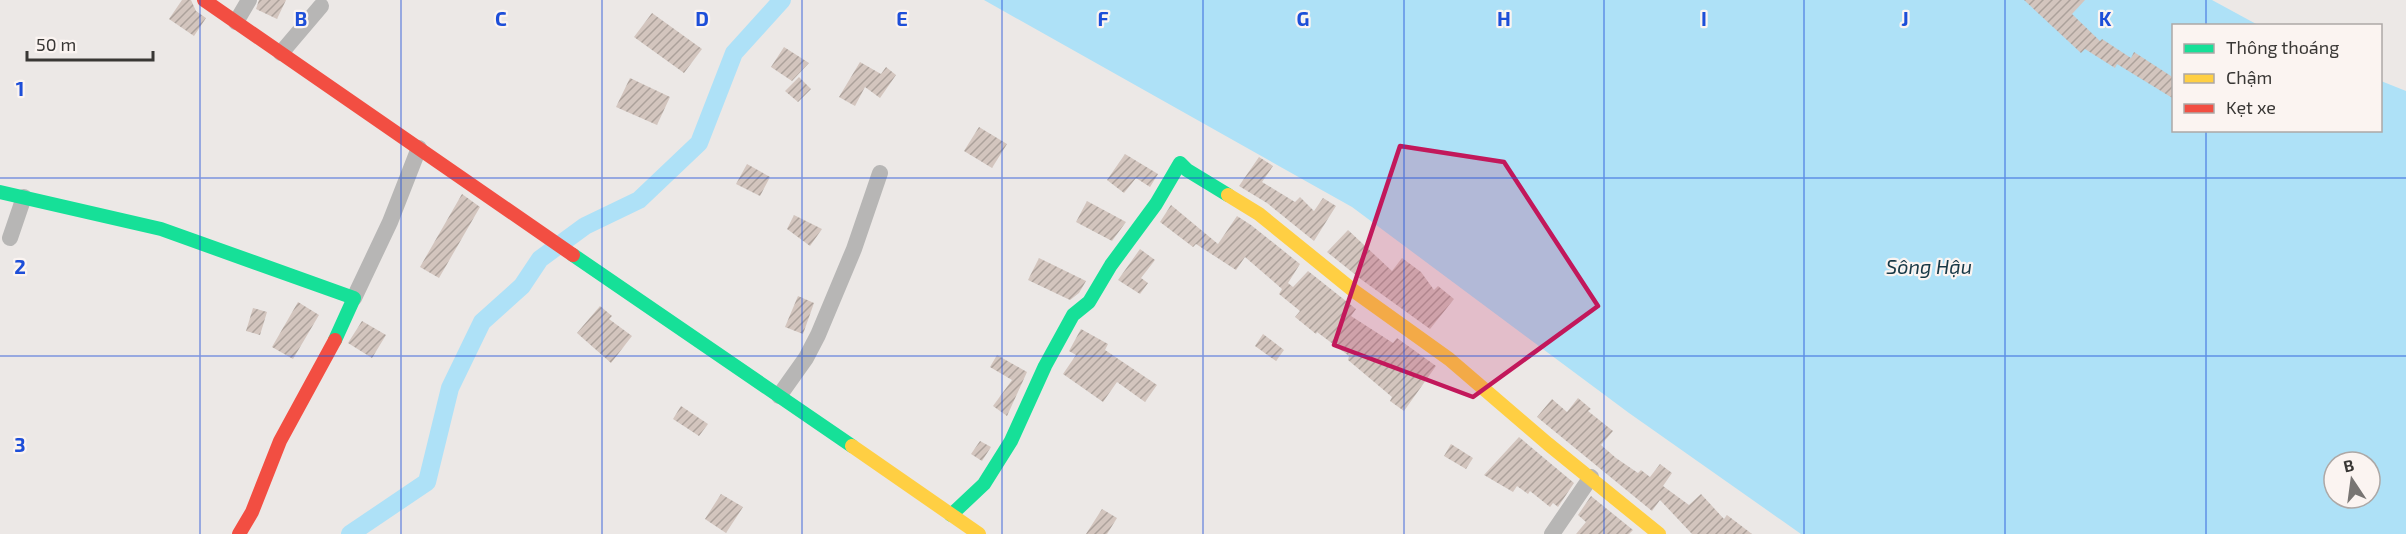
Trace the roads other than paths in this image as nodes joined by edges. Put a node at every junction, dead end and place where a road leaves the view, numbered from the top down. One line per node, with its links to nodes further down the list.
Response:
1 (204, 0): 4 (street)
2 (249, 0): 4 (street)
3 (321, 6): 5 (street)
4 (236, 22): 5 (street)
5 (281, 53): 6 (street)
6 (419, 148): 11 (street); 12 (street)
7 (880, 173): 12 (street)
8 (0, 192): 9 (street)
9 (24, 197): 10 (street); 11 (street)
10 (10, 238)
11 (354, 298): 15 (street)
12 (779, 396): 14 (street)
13 (1590, 477): 14 (street); 17 (street); 18 (street)
14 (951, 515): 16 (street)
15 (239, 534)
16 (979, 534)
17 (1552, 534)
18 (1659, 534)

